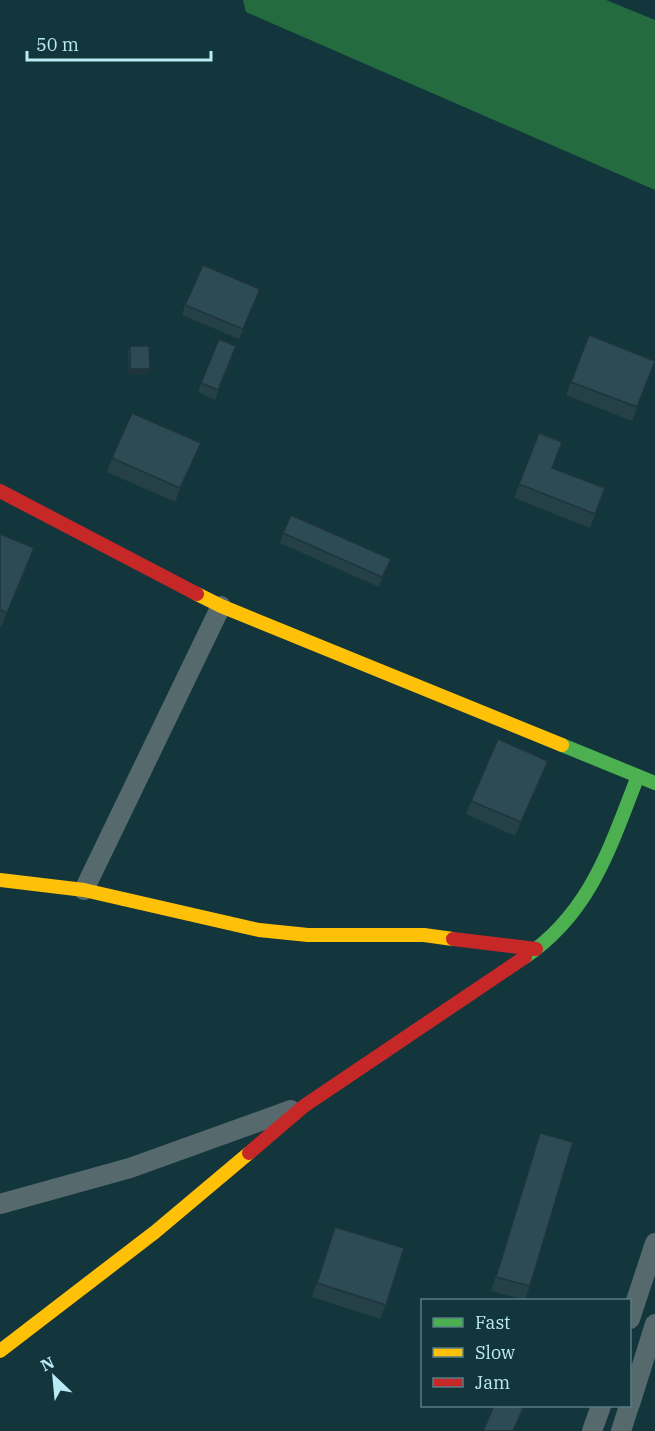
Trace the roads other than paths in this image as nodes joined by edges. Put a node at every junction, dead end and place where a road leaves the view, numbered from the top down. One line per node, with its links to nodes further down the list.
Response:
1 (0, 491): 2 (street)
2 (221, 606): 3 (street); 6 (street)
3 (638, 776): 4 (street); 7 (street)
4 (655, 783)
5 (0, 880): 6 (street)
6 (84, 890): 7 (street)
7 (536, 949): 8 (street)
8 (304, 1106): 9 (street); 13 (street)
9 (0, 1204)
10 (655, 1243): 11 (street)
11 (631, 1316)
12 (655, 1324): 14 (street)
13 (0, 1351)
14 (631, 1399)
15 (601, 1407): 17 (street)
16 (628, 1407): 18 (street)
17 (592, 1431)
18 (621, 1431)

